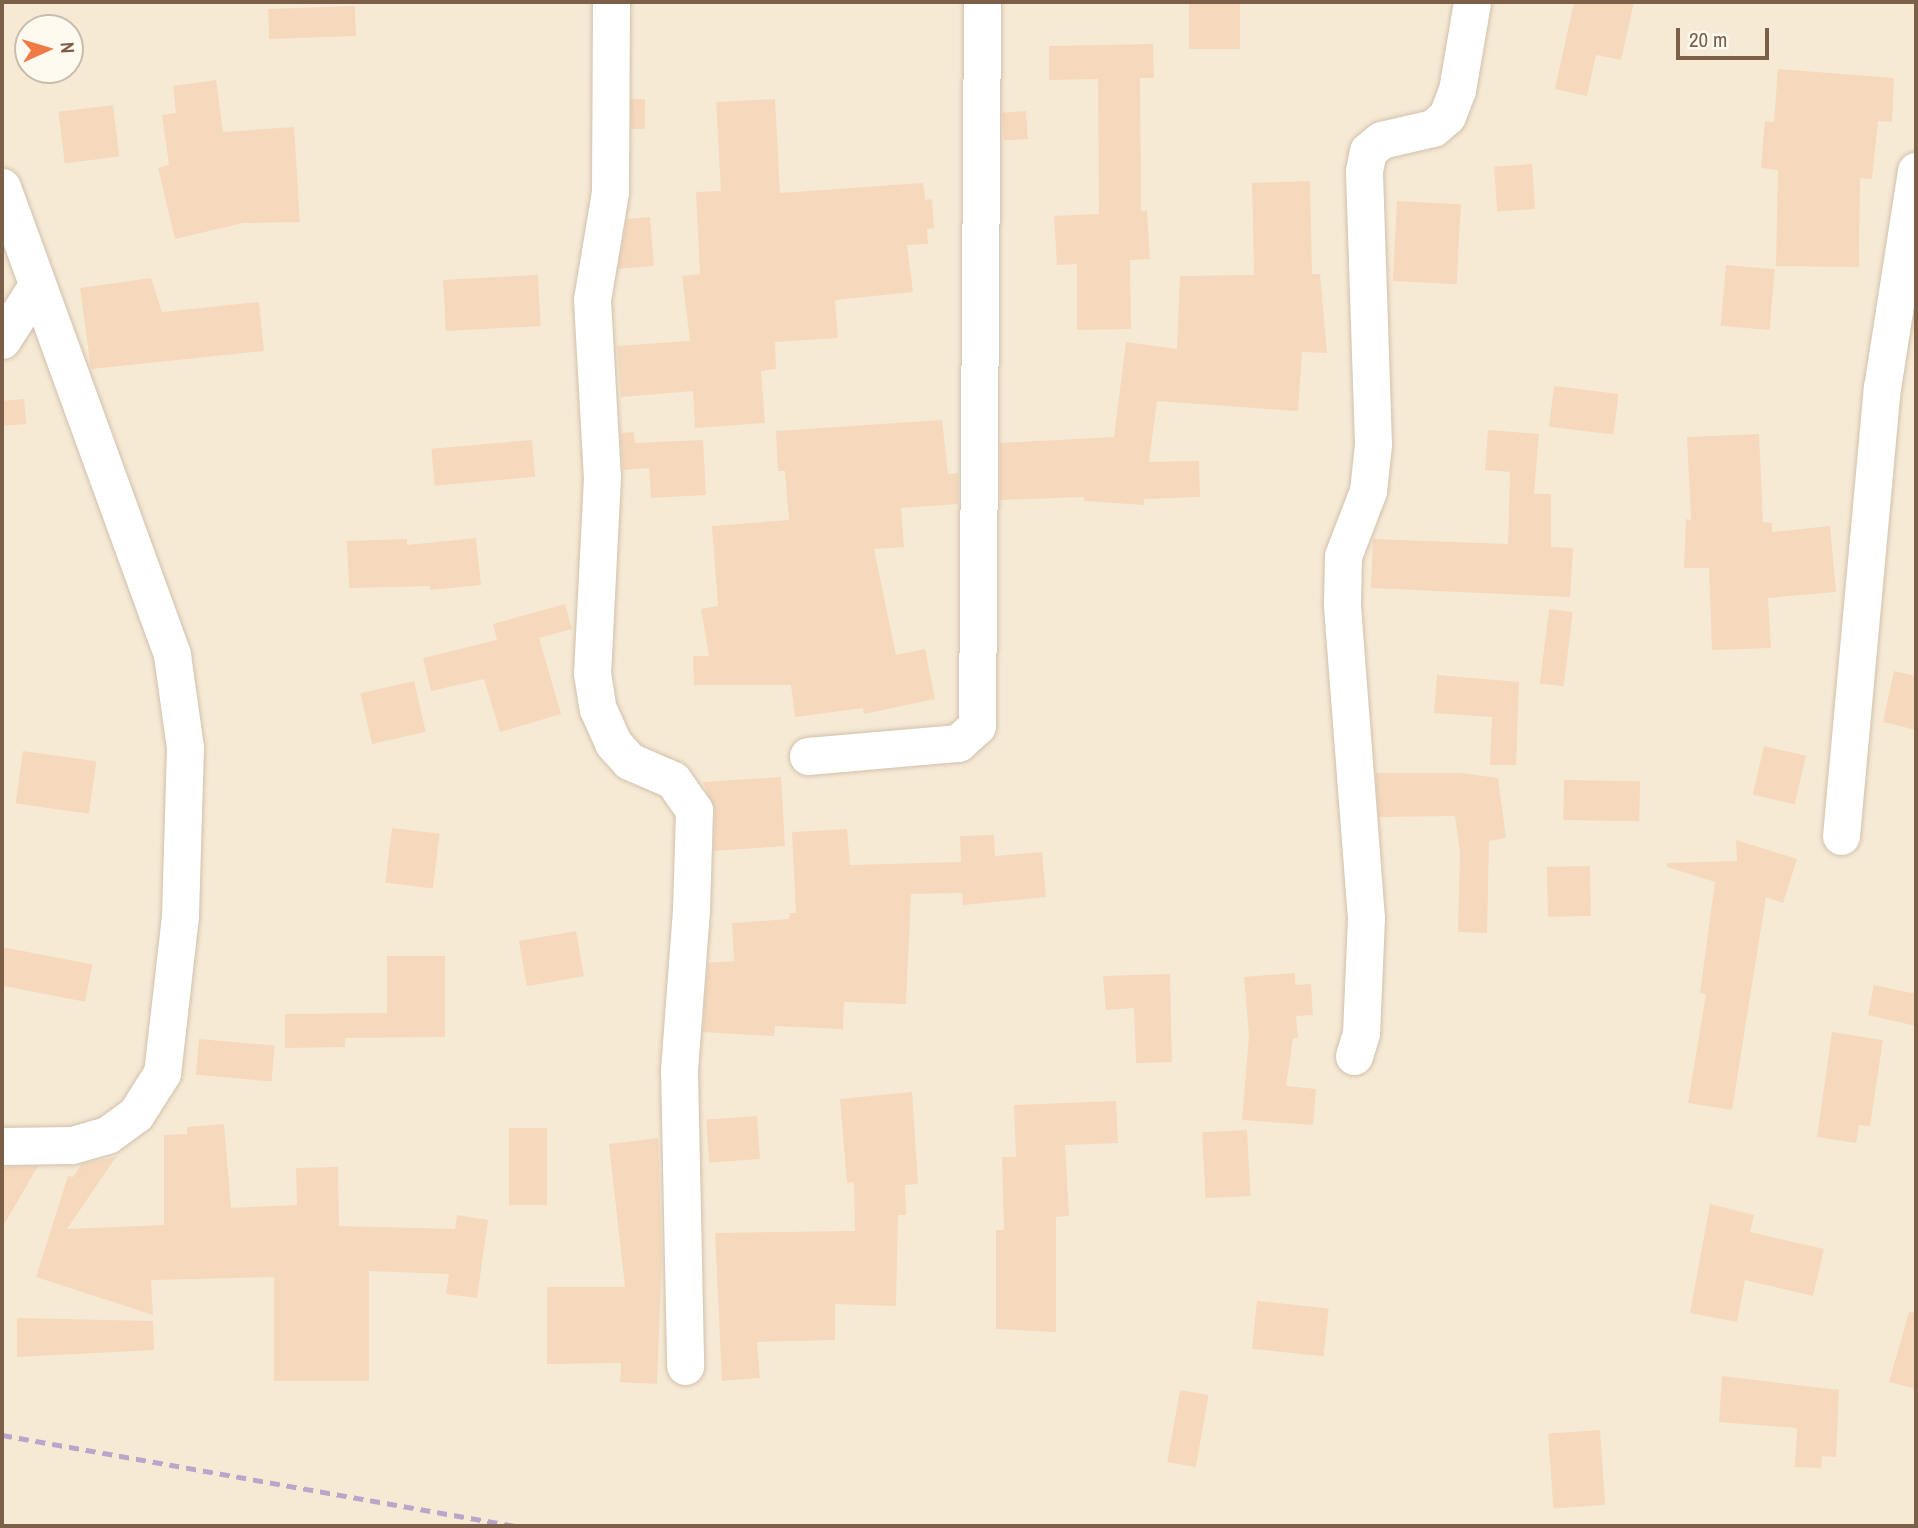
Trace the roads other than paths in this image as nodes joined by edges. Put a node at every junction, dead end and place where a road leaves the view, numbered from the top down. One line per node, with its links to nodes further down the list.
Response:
1 (611, 2): 12 (street)
2 (982, 2): 8 (street)
3 (1472, 2): 10 (street)
4 (1916, 171): 9 (street)
5 (2, 187): 6 (street)
6 (36, 286): 7 (street); 11 (street)
7 (2, 340)
8 (808, 756)
9 (1841, 835)
10 (1354, 1056)
11 (2, 1146)
12 (685, 1366)

